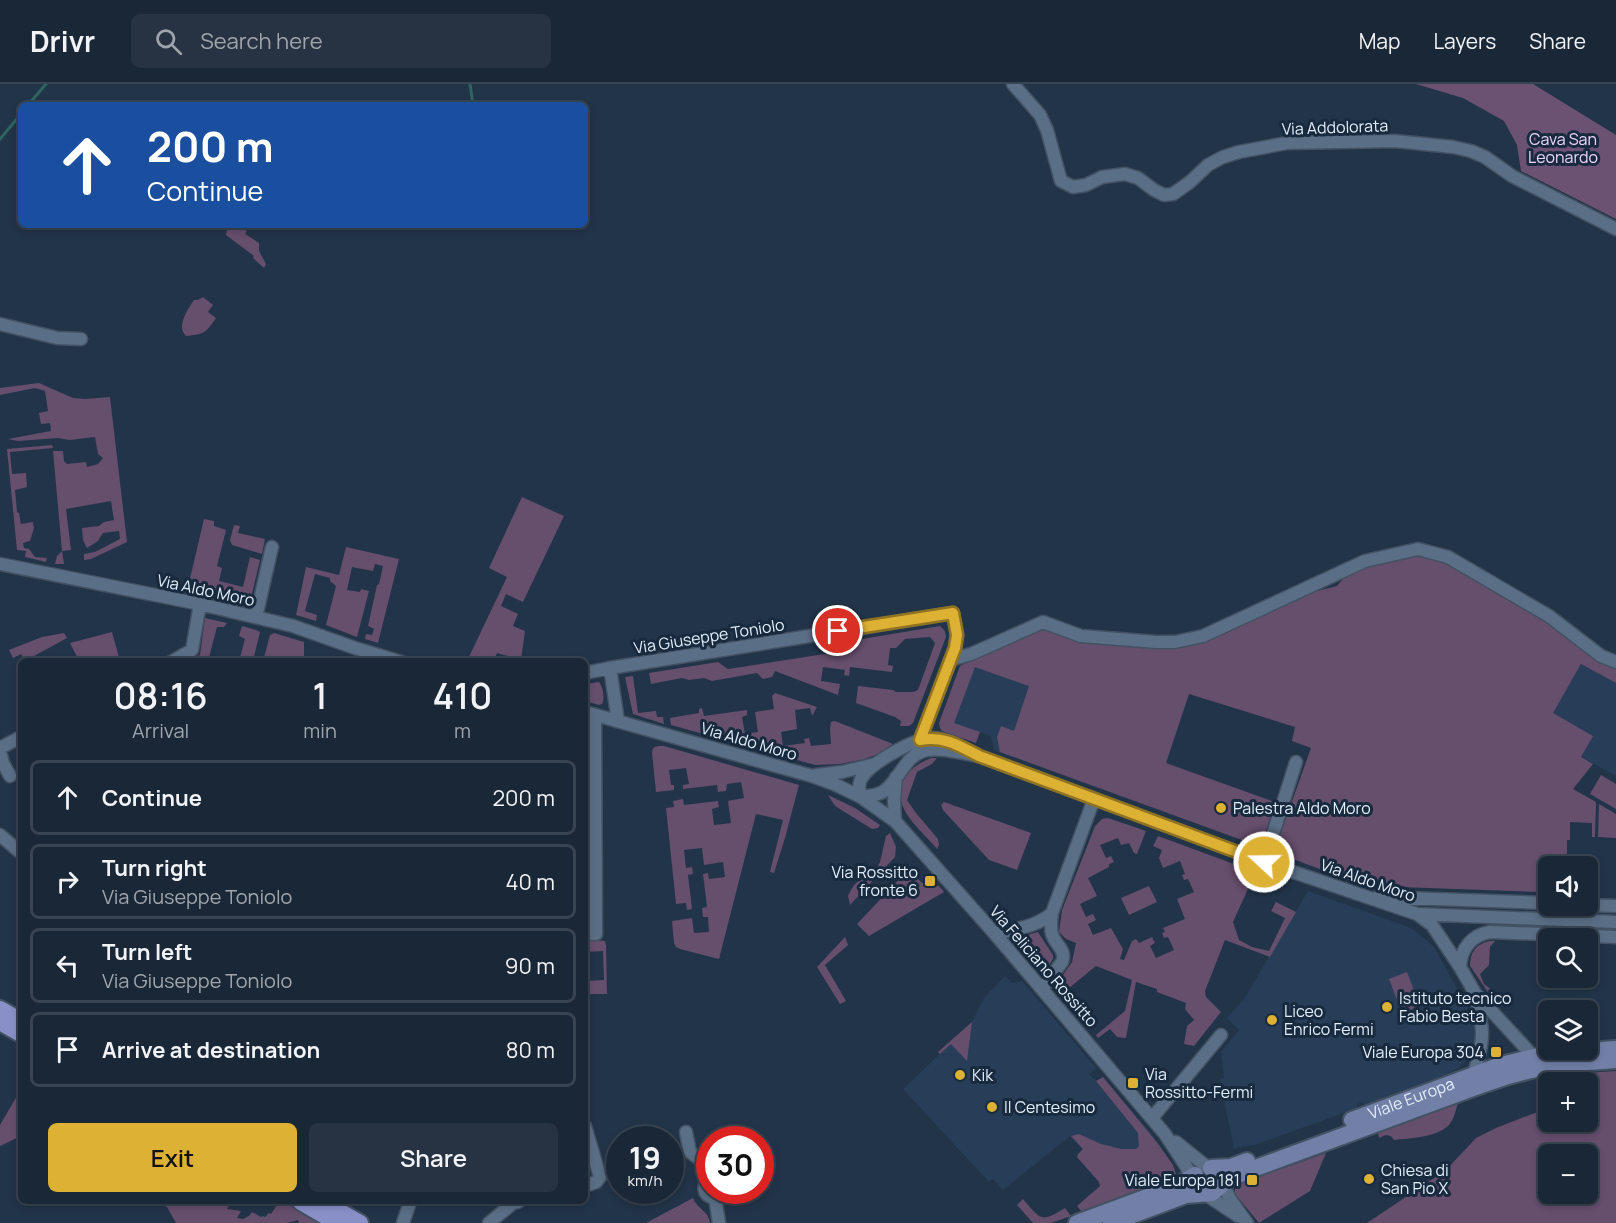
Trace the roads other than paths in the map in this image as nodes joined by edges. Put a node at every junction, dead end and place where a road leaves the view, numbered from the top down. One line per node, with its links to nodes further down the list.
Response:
1 (1013, 84): 2 (street, Via Addolorata)
2 (1616, 229)
3 (0, 324): 4 (street)
4 (81, 339)
5 (272, 547): 8 (street)
6 (0, 564): 7 (street, Via Aldo Moro)
7 (200, 604): 8 (street, Via Aldo Moro); 9 (street)
8 (255, 617): 10 (street, Via Aldo Moro)
9 (178, 658)
10 (388, 658)
11 (950, 660): 12 (street); 13 (street, Via Giuseppe Toniolo); 18 (street, Via Giuseppe Toniolo)
12 (1616, 662)
13 (610, 668): 14 (street); 16 (street)
14 (588, 672)
15 (590, 713): 16 (street, Via Aldo Moro); 40 (street)
16 (618, 721): 24 (street, Via Aldo Moro)
17 (18, 739): 19 (street)
18 (922, 745): 22 (street); 25 (street); 27 (street, Via Aldo Moro)
19 (0, 748)
20 (0, 752): 23 (street)
21 (1296, 762): 31 (street)
22 (876, 764): 24 (street); 26 (street)
23 (10, 776)
24 (812, 776): 26 (street, Via Aldo Moro)
25 (897, 776): 26 (street); 28 (street)
26 (861, 797): 28 (street, Via Aldo Moro)
27 (1094, 799): 31 (street, Via Aldo Moro); 36 (street)
28 (895, 821): 41 (street, Via Feliciano Rossitto)
29 (0, 835): 30 (street)
30 (18, 850)
31 (1264, 862): 32 (street, Via Aldo Moro)
32 (1364, 897): 33 (street); 37 (street, Via Aldo Moro)
33 (1538, 903)
34 (1598, 905): 35 (street)
35 (1616, 906)
36 (1052, 913): 39 (street); 42 (street)
37 (1417, 914): 38 (street); 44 (street, Via Aldo Moro)
38 (1616, 921)
39 (1037, 923): 41 (street); 42 (street)
40 (588, 933)
41 (995, 934): 45 (street, Via Feliciano Rossitto)
42 (1052, 936): 45 (street)
43 (1616, 937): 44 (street)
44 (1460, 967): 46 (street, Via Aldo Moro)
45 (1042, 989): 56 (street, Via Feliciano Rossitto)
46 (1475, 993): 54 (street); 55 (street)
47 (0, 1009): 48 (main road)
48 (18, 1019)
49 (0, 1022): 50 (main road)
50 (18, 1032)
51 (1221, 1035): 56 (street)
52 (1616, 1049): 54 (main road, Viale Europa)
53 (1616, 1060): 54 (main road, Viale Europa)
54 (1533, 1063): 55 (main road, Viale Europa)
55 (1481, 1078): 61 (main road, Viale Europa)
56 (1152, 1118): 58 (street, Via Feliciano Rossitto)
57 (686, 1132): 60 (street)
58 (1165, 1134): 61 (street); 61 (street)
59 (588, 1136): 62 (street)
60 (696, 1156)
61 (1206, 1181): 68 (street); 68 (street); 74 (main road, Viale Europa); 75 (main road, Viale Europa)
62 (588, 1186)
63 (304, 1204): 69 (main road)
64 (327, 1204): 70 (main road)
65 (409, 1204): 71 (street)
66 (512, 1204): 72 (street)
67 (719, 1204): 73 (street)
68 (1246, 1222)
69 (337, 1223)
70 (360, 1223)
71 (404, 1223)
72 (489, 1223)
73 (719, 1223)
74 (1077, 1223)
75 (1111, 1223)

